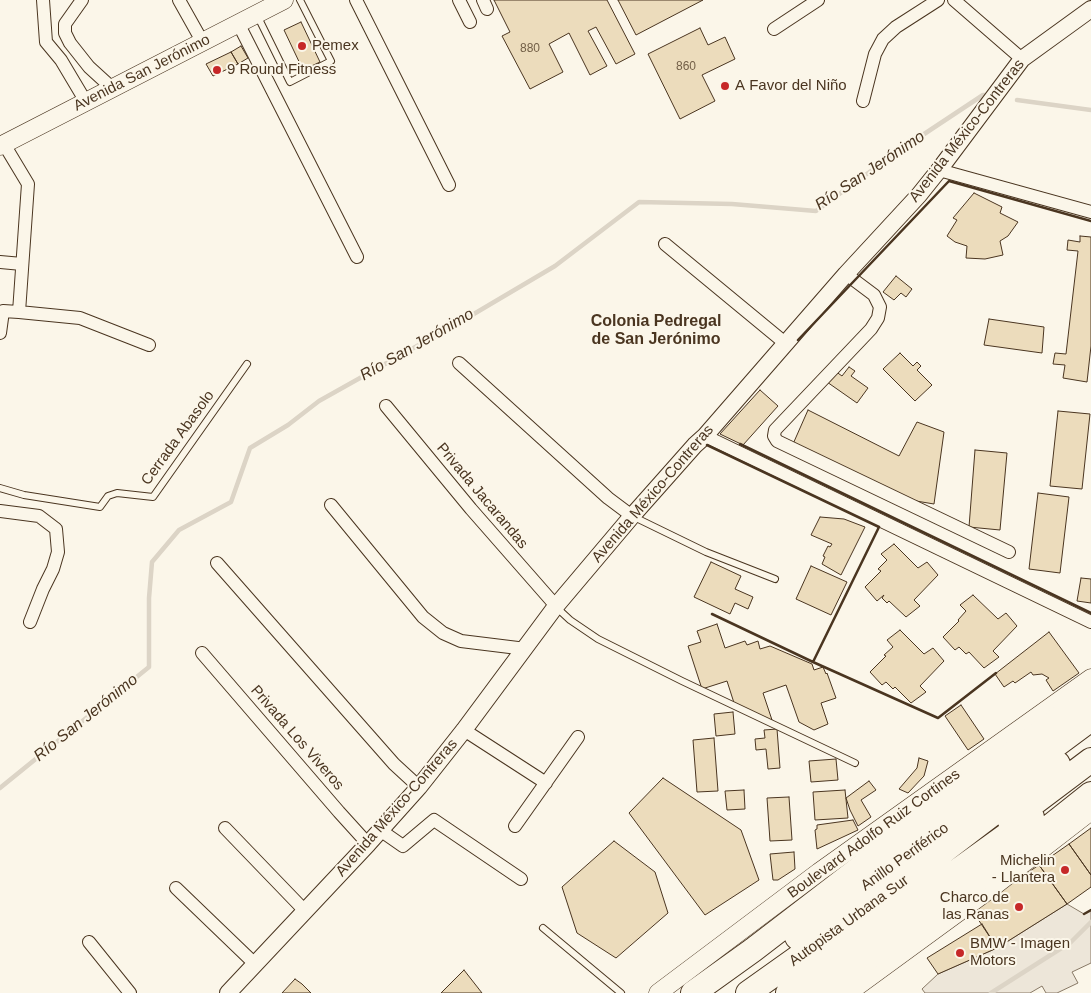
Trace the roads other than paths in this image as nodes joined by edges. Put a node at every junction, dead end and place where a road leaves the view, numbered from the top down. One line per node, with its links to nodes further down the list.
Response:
1 (43, 0): 20 (street)
2 (82, 0): 18 (street)
3 (179, 0): 16 (street)
4 (284, 0): 12 (main road, Avenida San Jerónimo)
5 (300, 0): 12 (lane)
6 (356, 0): 23 (street)
7 (459, 0): 13 (street)
8 (818, 0): 15 (street)
9 (938, 0): 19 (street)
10 (954, 0): 17 (street)
11 (1091, 9): 17 (street, Avenida México-Contreras)
12 (256, 14): 14 (main road, Avenida San Jerónimo)
13 (470, 22)
14 (238, 23): 16 (main road, Avenida San Jerónimo); 26 (street)
15 (774, 29)
16 (202, 41): 18 (main road, Avenida San Jerónimo)
17 (1022, 59): 22 (street, Avenida México-Contreras)
18 (112, 88): 20 (main road, Avenida San Jerónimo)
19 (862, 101)
20 (86, 102): 21 (main road, Avenida San Jerónimo)
21 (2, 145): 28 (street)
22 (939, 170): 24 (street); 29 (street, Avenida México-Contreras)
23 (449, 185)
24 (1091, 212)
25 (665, 244): 32 (street)
26 (356, 257)
27 (0, 262): 28 (street)
28 (22, 264): 30 (street)
29 (846, 274): 32 (street, Avenida México-Contreras); 42 (street)
30 (19, 312): 31 (street); 33 (street)
31 (0, 333)
32 (785, 343): 37 (street, Avenida México-Contreras)
33 (149, 345)
34 (247, 364): 38 (lane, Cerrada Abasolo)
35 (459, 364): 41 (street)
36 (386, 406): 45 (street, Privada Jacarandas)
37 (705, 436): 41 (street, Avenida México-Contreras); 47 (street)
38 (0, 488)
39 (331, 505): 48 (street)
40 (0, 511): 46 (street)
41 (632, 516): 44 (lane); 45 (street, Avenida México-Contreras)
42 (1009, 552)
43 (217, 563): 60 (street)
44 (775, 580)
45 (556, 606): 48 (street, Avenida México-Contreras); 57 (lane)
46 (30, 622)
47 (1091, 622)
48 (526, 649): 53 (street, Avenida México-Contreras)
49 (202, 653): 66 (street, Privada Los Viveros)
50 (1091, 678): 76 (main road, Boulevard Adolfo Ruiz Cortines)
51 (1091, 695): 77 (highway)
52 (1091, 719): 78 (highway, Anillo Periférico)
53 (464, 730): 59 (street); 60 (street, Avenida México-Contreras)
54 (578, 737): 59 (street)
55 (1091, 739): 79 (highway, Autopista Urbana Sur)
56 (1091, 760): 80 (highway, Autopista Urbana Sur)
57 (855, 763)
58 (1091, 775): 81 (highway)
59 (546, 783): 63 (street)
60 (418, 788): 65 (street, Avenida México-Contreras)
61 (1091, 794): 82 (highway)
62 (1091, 811): 83 (main road)
63 (515, 826)
64 (225, 828): 69 (street)
65 (380, 830): 66 (street, Avenida México-Contreras); 67 (street)
66 (368, 844): 69 (street, Avenida México-Contreras)
67 (521, 879)
68 (176, 888): 72 (street)
69 (305, 911): 72 (street, Avenida México-Contreras)
70 (543, 928): 75 (lane)
71 (89, 942): 73 (street)
72 (256, 965): 74 (street, Avenida México-Contreras)
73 (130, 993)
74 (228, 993)
75 (621, 993)
76 (658, 993)
77 (693, 993)
78 (718, 993)
79 (748, 993)
80 (772, 993)
81 (788, 993)
82 (818, 993)
83 (848, 993)

